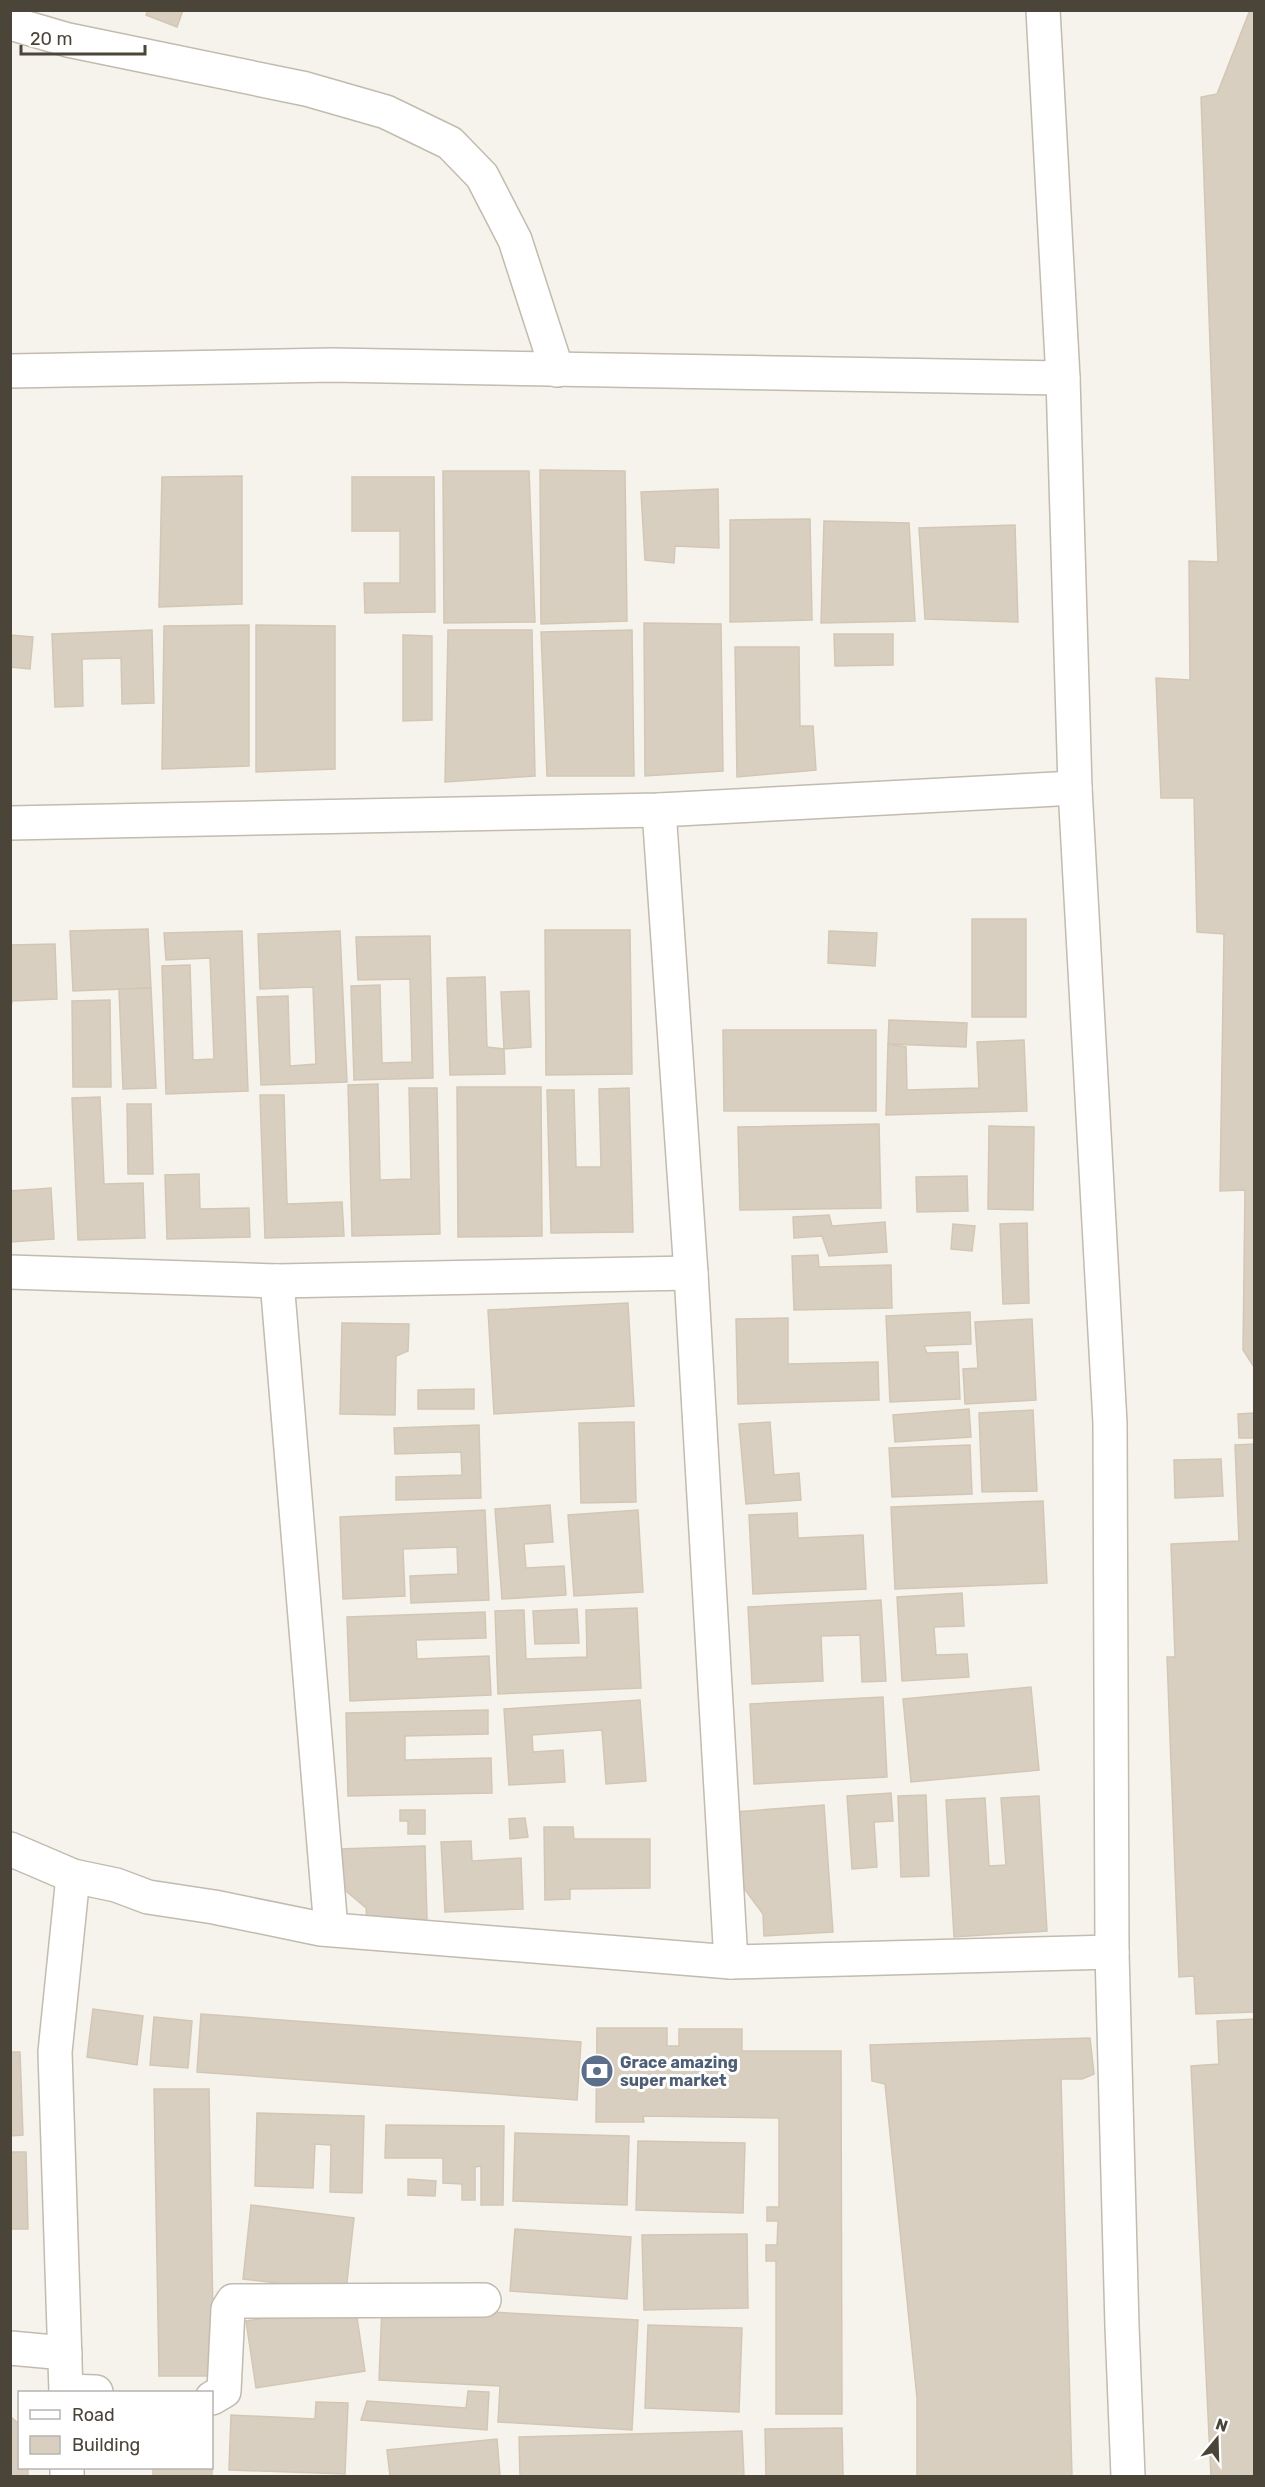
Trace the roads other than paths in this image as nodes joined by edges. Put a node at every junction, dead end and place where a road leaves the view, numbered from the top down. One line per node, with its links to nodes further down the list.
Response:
1 (1043, 10): 5 (street)
2 (10, 23): 3 (street)
3 (557, 370): 4 (street); 5 (street)
4 (10, 371)
5 (1063, 378): 6 (street)
6 (1075, 788): 7 (street); 15 (street)
7 (659, 810): 8 (street); 10 (street)
8 (10, 823)
9 (10, 1272): 11 (street)
10 (691, 1274): 11 (street); 16 (street)
11 (277, 1281): 14 (street)
12 (10, 1849): 13 (street)
13 (74, 1876): 14 (street); 19 (street)
14 (331, 1929): 16 (street)
15 (1112, 1952): 16 (street); 22 (street)
16 (731, 1962)
17 (484, 2300): 21 (street)
18 (10, 2348): 19 (street)
19 (65, 2354): 20 (street)
20 (76, 2391)
21 (213, 2397)
22 (1128, 2476)

